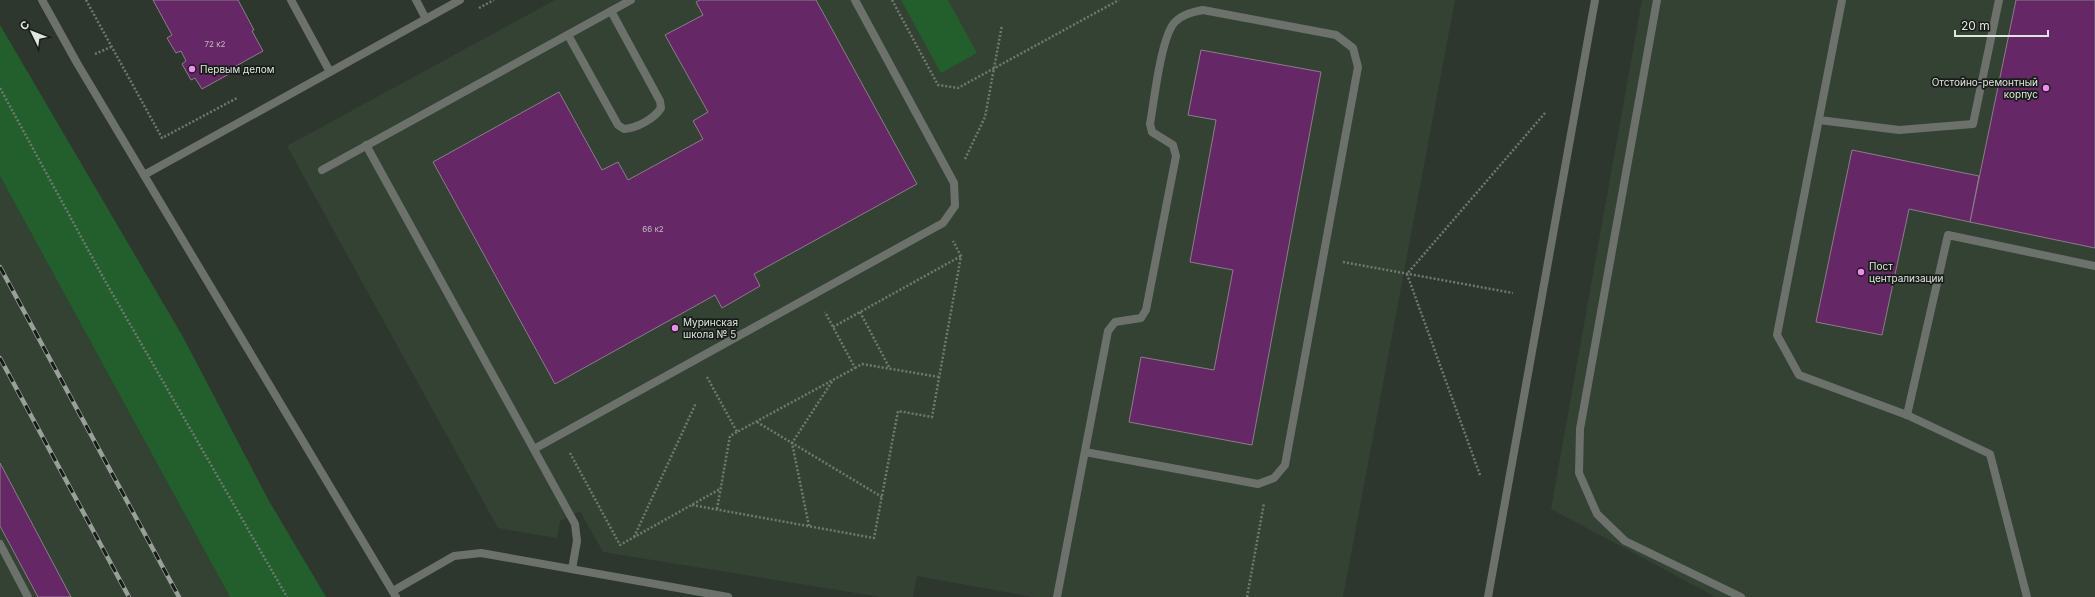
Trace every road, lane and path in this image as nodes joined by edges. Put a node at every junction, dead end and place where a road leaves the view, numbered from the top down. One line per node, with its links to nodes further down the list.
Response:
1 (42, 0): 26 (lane)
2 (86, 0): 21 (path)
3 (291, 0): 19 (lane)
4 (416, 0): 15 (lane)
5 (460, 0): 15 (lane)
6 (631, 0): 14 (lane)
7 (855, 0): 27 (lane)
8 (892, 0): 18 (path)
9 (1119, 0): 18 (path)
10 (1595, 0): 66 (lane)
11 (1657, 0): 67 (lane)
12 (1842, 0): 23 (lane)
13 (2000, 0): 23 (lane)
14 (611, 11): 17 (lane); 17 (lane)
15 (426, 19): 19 (lane)
16 (1002, 25): 18 (path)
17 (568, 35): 24 (lane)
18 (994, 69): 27 (path)
19 (330, 72): 26 (lane)
20 (0, 88): 62 (path)
21 (238, 98)
22 (1545, 113): 32 (path)
23 (1819, 120): 43 (lane)
24 (366, 145): 25 (lane); 48 (lane)
25 (322, 170)
26 (144, 175): 60 (lane)
27 (954, 183): 28 (lane)
28 (944, 223): 29 (path); 34 (lane)
29 (961, 256): 35 (path); 40 (path)
30 (1323, 258): 32 (path); 49 (lane); 51 (lane)
31 (2095, 266): 43 (lane)
32 (1407, 274): 33 (path); 50 (path)
33 (1513, 293)
34 (815, 294): 36 (path); 37 (lane)
35 (860, 312): 36 (path); 39 (path)
36 (833, 327): 38 (path)
37 (697, 359): 45 (path); 46 (lane)
38 (855, 368): 39 (path); 41 (path)
39 (891, 369): 40 (path)
40 (939, 377): 53 (path)
41 (834, 379): 44 (path); 47 (path)
42 (696, 403): 57 (path)
43 (1907, 415): 68 (lane)
44 (756, 422): 45 (path); 47 (path)
45 (737, 432): 52 (path)
46 (560, 435): 48 (lane); 57 (path)
47 (792, 443): 53 (path); 56 (path)
48 (534, 449): 59 (lane)
49 (1085, 452): 51 (lane); 64 (lane)
50 (1480, 475)
51 (1274, 478): 65 (path)
52 (720, 489): 54 (path); 55 (path)
53 (882, 497): 56 (path)
54 (692, 505): 55 (path); 57 (path)
55 (717, 509): 56 (path)
56 (809, 526)
57 (634, 537)
58 (0, 544): 61 (lane)
59 (572, 569): 60 (lane); 63 (lane)
60 (394, 594)
61 (28, 597)
62 (287, 597)
63 (728, 597)
64 (1057, 597)
65 (1246, 597)
66 (1488, 597)
67 (1741, 597)
68 (2027, 597)

